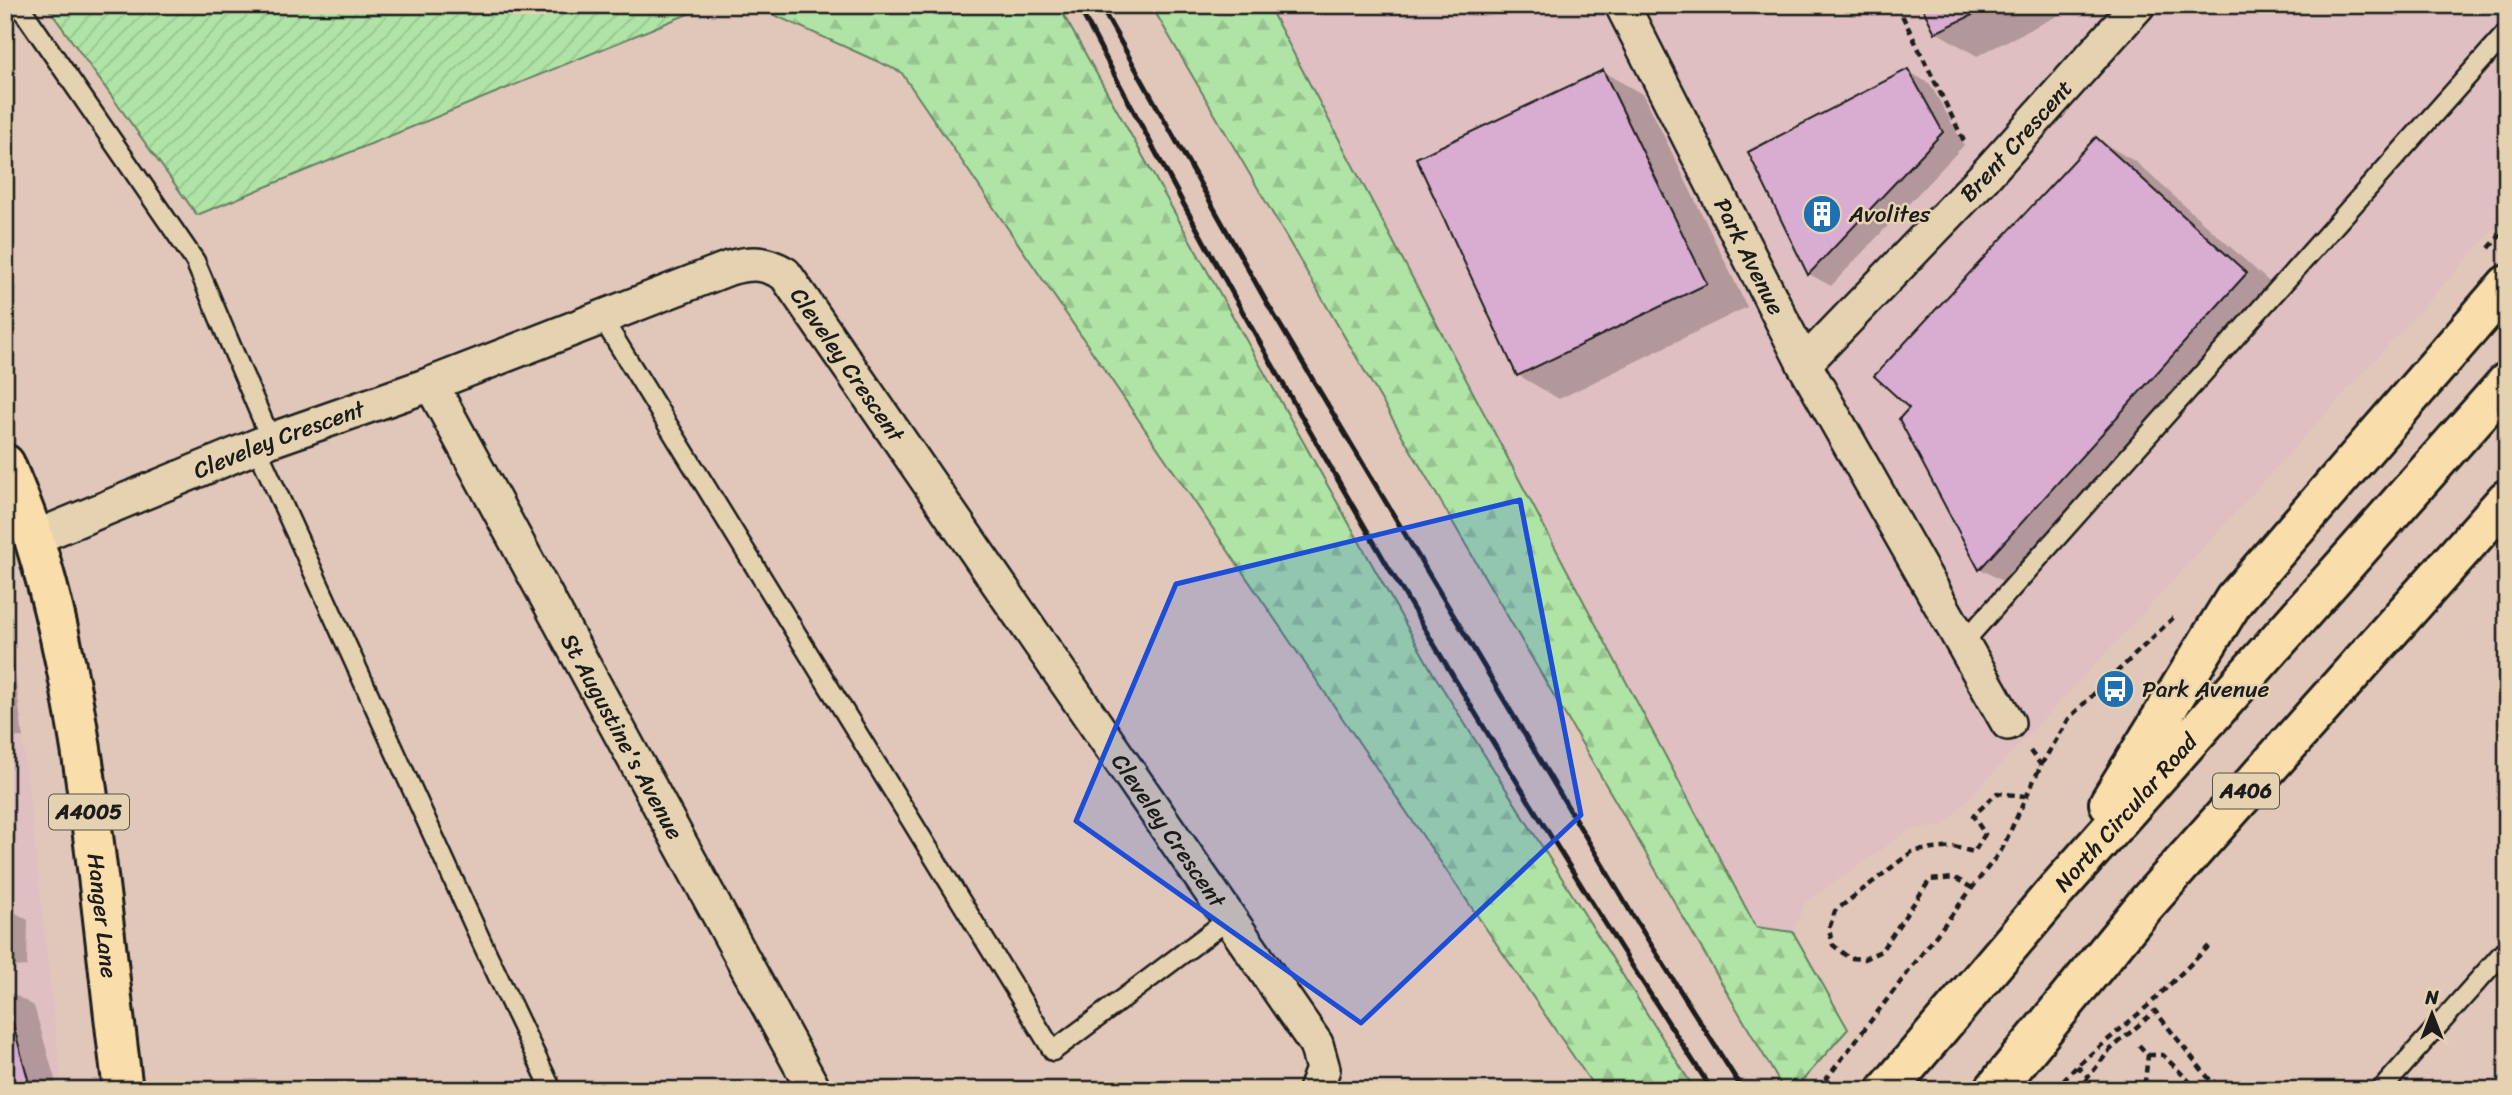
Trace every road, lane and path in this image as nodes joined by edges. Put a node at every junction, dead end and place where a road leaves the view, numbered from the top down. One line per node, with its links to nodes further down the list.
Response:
1 (19, 5): 12 (lane)
2 (1622, 5): 9 (street, Park Avenue)
3 (1897, 5): 6 (path)
4 (2138, 5): 6 (street, Brent Crescent)
5 (2507, 32): 17 (lane)
6 (1983, 178): 9 (street, Brent Crescent)
7 (2507, 285): 21 (main road)
8 (602, 318): 11 (street, Cleveley Crescent); 22 (street, Cleveley Crescent); 22 (lane)
9 (1804, 364): 17 (street, Park Avenue)
10 (2507, 382): 21 (main road, North Circular Road)
11 (431, 384): 12 (street, Cleveley Crescent); 33 (street, St Augustine's Avenue)
12 (264, 443): 16 (street, Cleveley Crescent); 32 (lane)
13 (5, 464): 16 (main road, Hanger Lane / A4005)
14 (5, 499): 16 (main road, Hanger Lane / A4005)
15 (2507, 499): 36 (main road, A406)
16 (34, 538): 31 (main road, Hanger Lane / A4005)
17 (1962, 644): 18 (street, Park Avenue)
18 (2008, 723)
19 (2026, 796): 20 (path)
20 (1972, 888)
21 (2053, 894): 35 (main road, North Circular Road)
22 (1230, 918): 34 (street, Cleveley Crescent)
23 (2210, 945): 25 (path)
24 (2507, 948): 42 (lane)
25 (2150, 1004): 26 (path); 29 (path)
26 (2155, 1011): 30 (path); 41 (path)
27 (2139, 1045): 28 (path)
28 (2148, 1055): 39 (path); 40 (path)
29 (2077, 1066): 30 (path); 37 (path)
30 (2088, 1077): 38 (path)
31 (123, 1090)
32 (552, 1090)
33 (814, 1090)
34 (1315, 1090)
35 (1887, 1090)
36 (1994, 1090)
37 (2055, 1090)
38 (2078, 1090)
39 (2144, 1090)
40 (2198, 1090)
41 (2218, 1090)
42 (2381, 1090)

